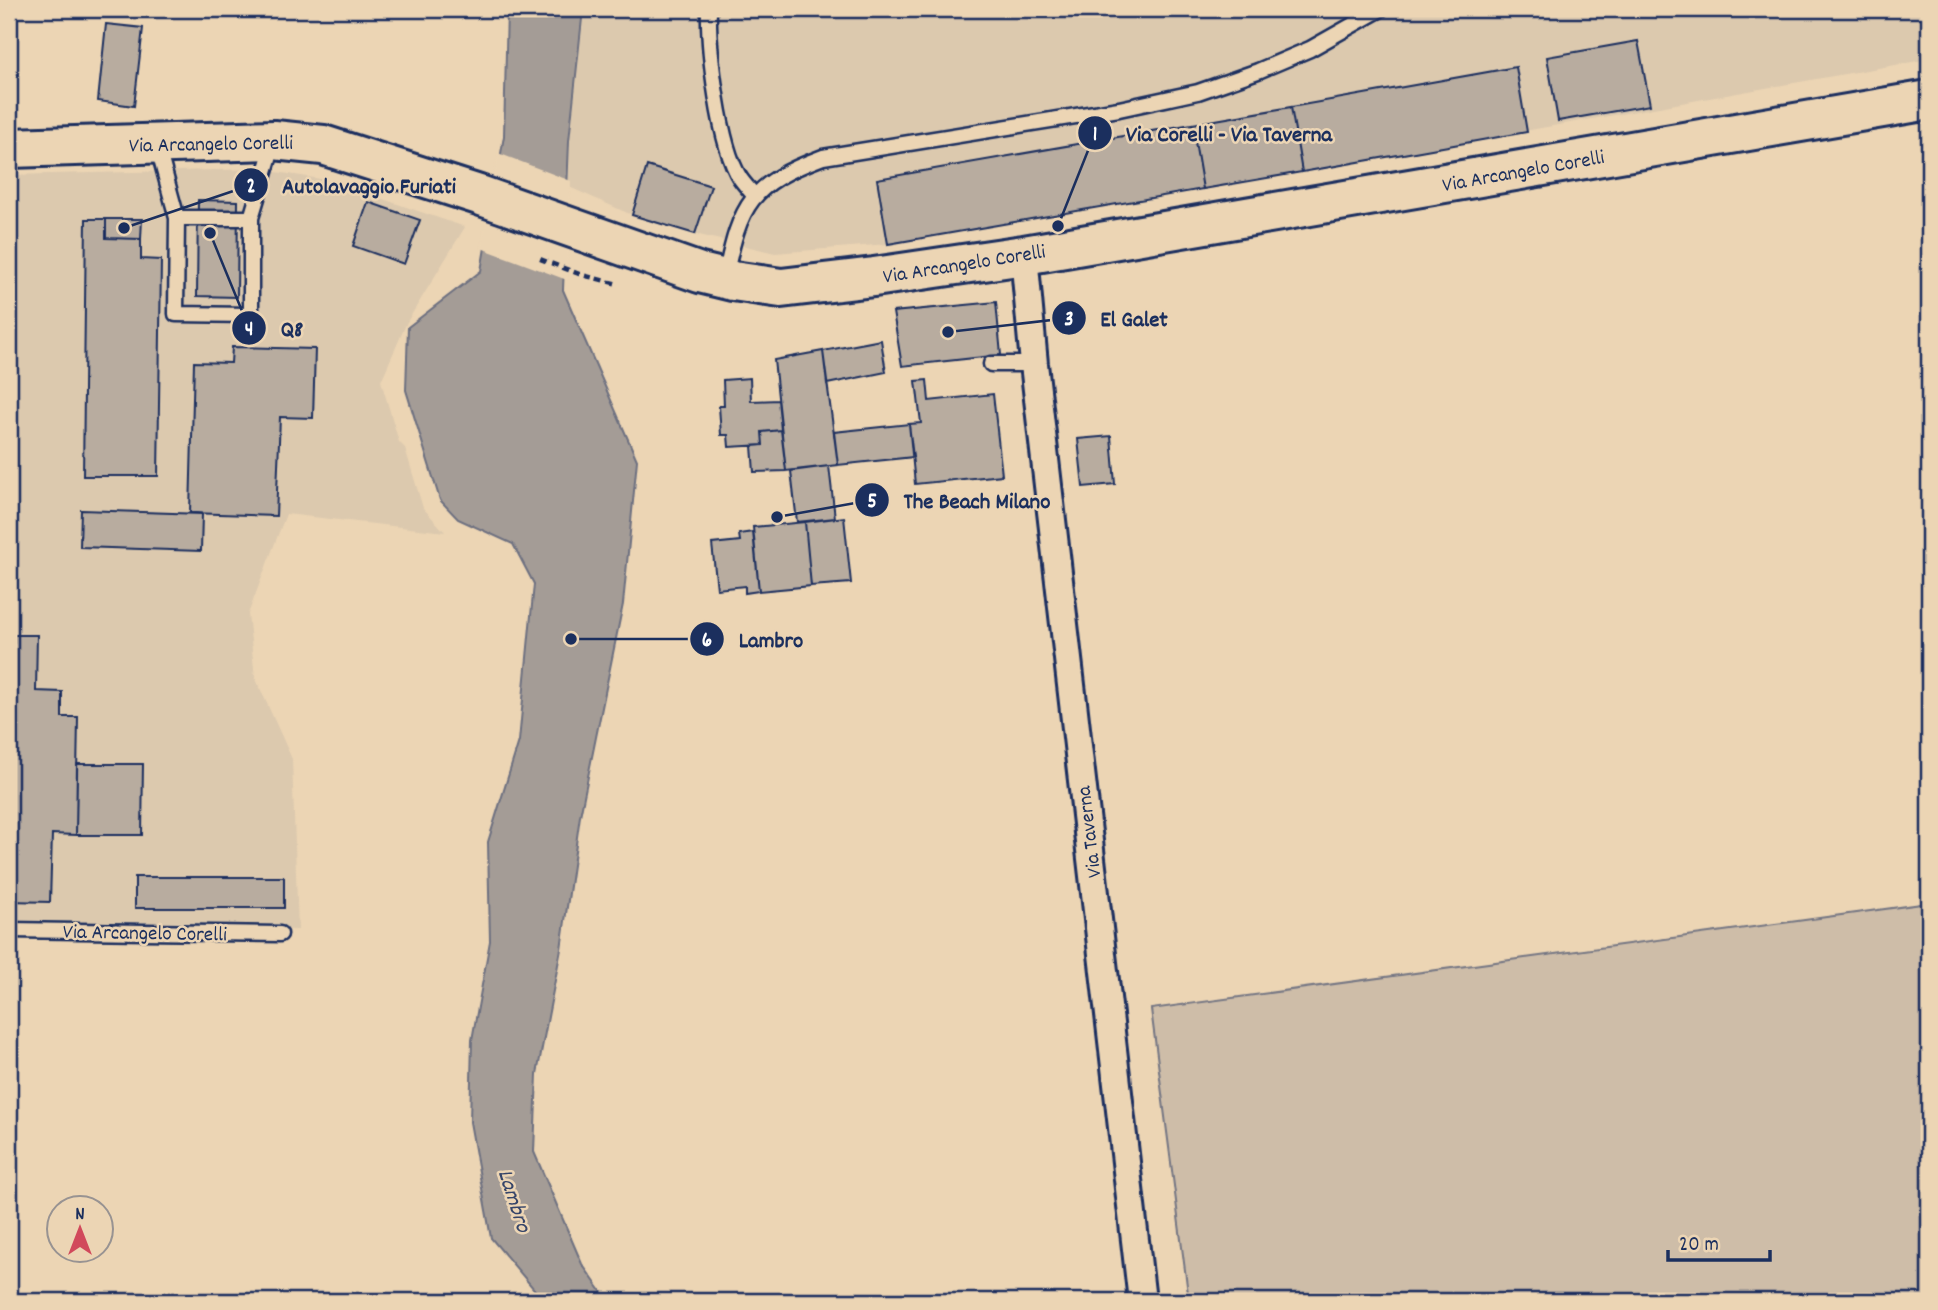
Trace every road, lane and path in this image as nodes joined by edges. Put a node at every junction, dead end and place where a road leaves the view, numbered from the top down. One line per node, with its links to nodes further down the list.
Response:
1 (709, 9): 7 (lane)
2 (1381, 9): 7 (lane)
3 (1929, 100): 10 (street, Via Arcangelo Corelli)
4 (274, 140): 5 (street, Via Arcangelo Corelli); 9 (lane); 11 (street, Via Arcangelo Corelli)
5 (157, 143): 6 (street, Via Arcangelo Corelli); 8 (lane)
6 (9, 148)
7 (754, 195): 11 (lane)
8 (177, 218): 9 (lane); 9 (lane)
9 (251, 218)
10 (1024, 255): 11 (street, Via Arcangelo Corelli); 13 (street, Via Taverna)
11 (725, 279)
12 (991, 364): 13 (lane)
13 (1034, 364): 16 (street, Via Taverna)
14 (9, 930): 15 (lane, Via Arcangelo Corelli)
15 (280, 934)
16 (1142, 1301)

